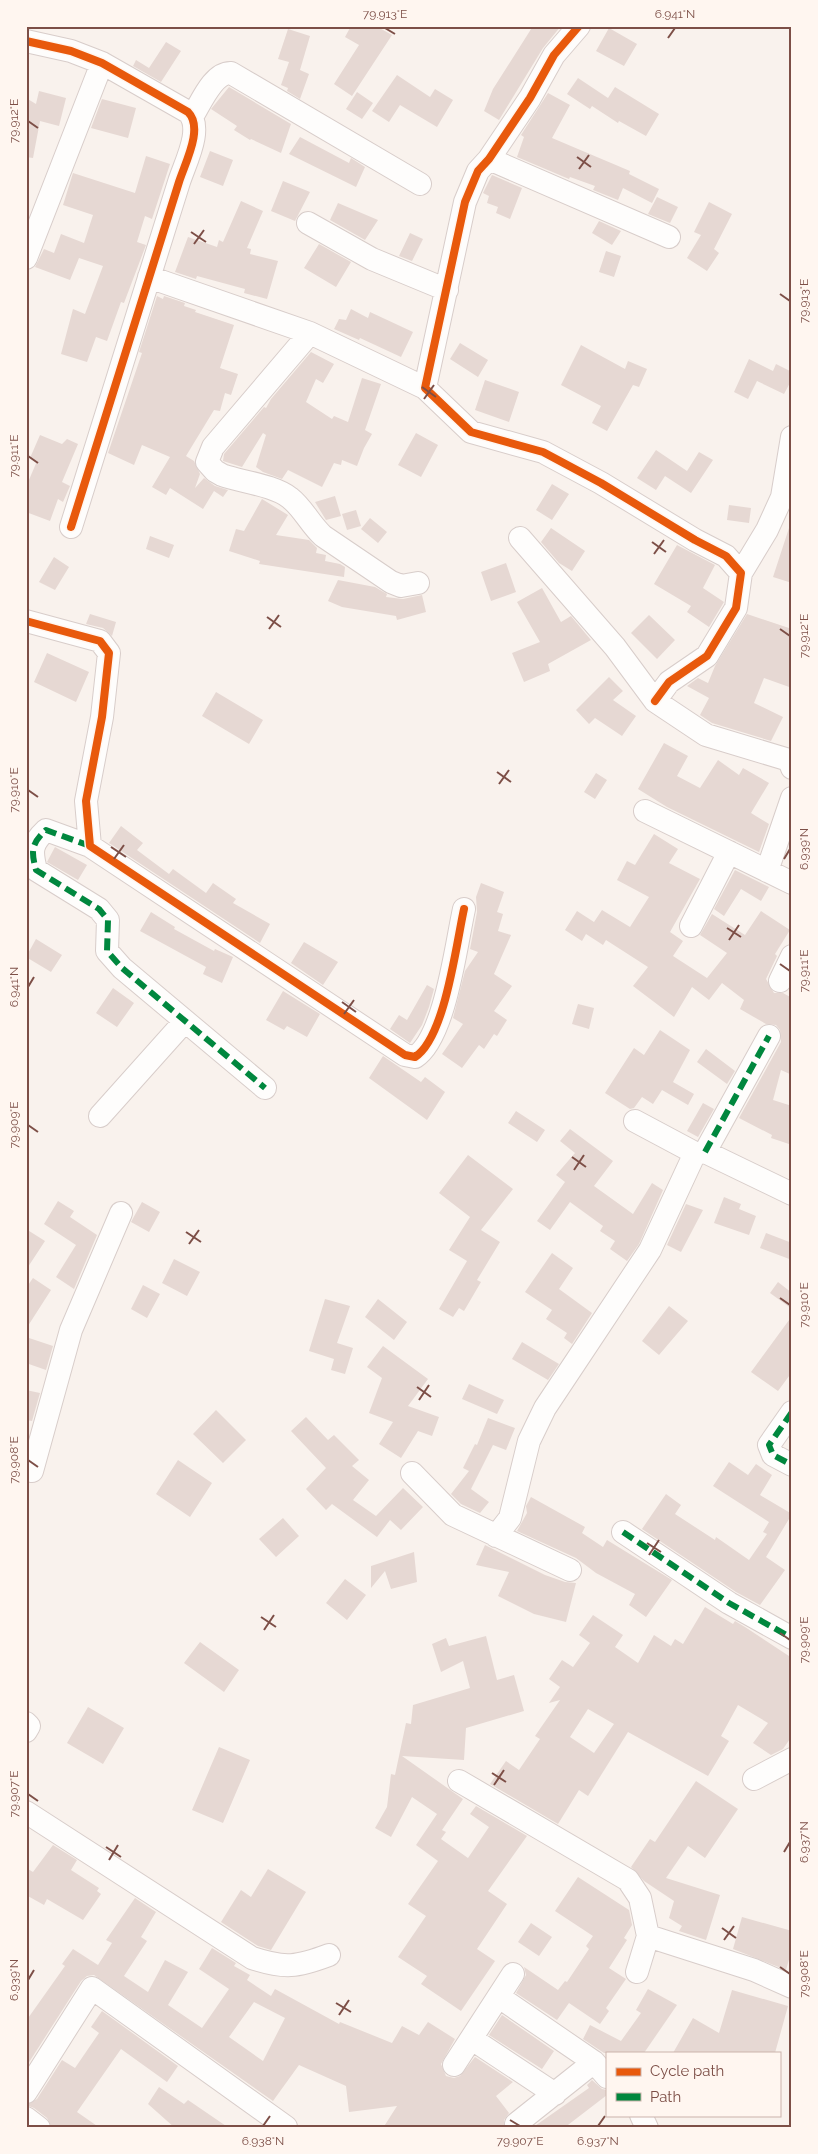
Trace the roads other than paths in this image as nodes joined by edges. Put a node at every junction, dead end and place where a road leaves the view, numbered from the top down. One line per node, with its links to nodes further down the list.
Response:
1 (579, 26): 5 (street)
2 (26, 41): 3 (street)
3 (102, 63): 4 (street); 9 (street)
4 (192, 117): 6 (street); 10 (street)
5 (489, 159): 8 (street); 11 (street)
6 (420, 184)
7 (308, 223): 11 (street)
8 (669, 237)
9 (26, 258)
10 (149, 277): 12 (street); 15 (street)
11 (447, 290): 13 (street)
12 (310, 333): 13 (street); 18 (street)
13 (425, 388): 17 (street)
14 (792, 437): 17 (street)
15 (71, 527)
16 (520, 538): 20 (street)
17 (741, 573): 20 (street)
18 (418, 583)
19 (26, 620): 24 (street)
20 (656, 701): 21 (street)
21 (792, 768)
22 (792, 798): 26 (street)
23 (644, 812): 25 (street)
24 (90, 846): 28 (street); 32 (street)
25 (729, 852): 26 (street); 29 (street)
26 (767, 871): 27 (street)
27 (792, 883)
28 (464, 909)
29 (691, 926)
30 (792, 956): 31 (street)
31 (780, 980)
32 (185, 1021): 34 (street); 35 (street)
33 (769, 1036): 37 (street)
34 (266, 1088)
35 (100, 1116)
36 (635, 1121): 37 (street)
37 (700, 1152): 38 (street); 45 (street)
38 (792, 1194)
39 (121, 1213): 42 (street)
40 (792, 1412): 41 (street)
41 (792, 1465)
42 (26, 1469)
43 (412, 1473): 45 (street)
44 (622, 1532): 47 (street)
45 (496, 1536): 46 (street)
46 (570, 1570)
47 (792, 1638)
48 (26, 1723): 49 (street)
49 (26, 1731)
50 (792, 1759): 51 (street)
51 (754, 1778)
52 (459, 1781): 54 (street)
53 (26, 1812): 55 (street)
54 (648, 1936): 56 (street); 58 (street)
55 (329, 1955)
56 (637, 1972)
57 (513, 1974): 59 (street)
58 (792, 1987)
59 (499, 1996): 60 (street); 62 (street)
60 (472, 2038): 61 (street); 64 (street)
61 (454, 2065)
62 (600, 2069): 64 (street)
63 (26, 2092): 68 (street)
64 (555, 2094): 67 (street)
65 (641, 2116): 70 (street)
66 (26, 2118): 69 (street)
67 (516, 2124)
68 (286, 2127)
69 (39, 2128)
70 (647, 2128)

